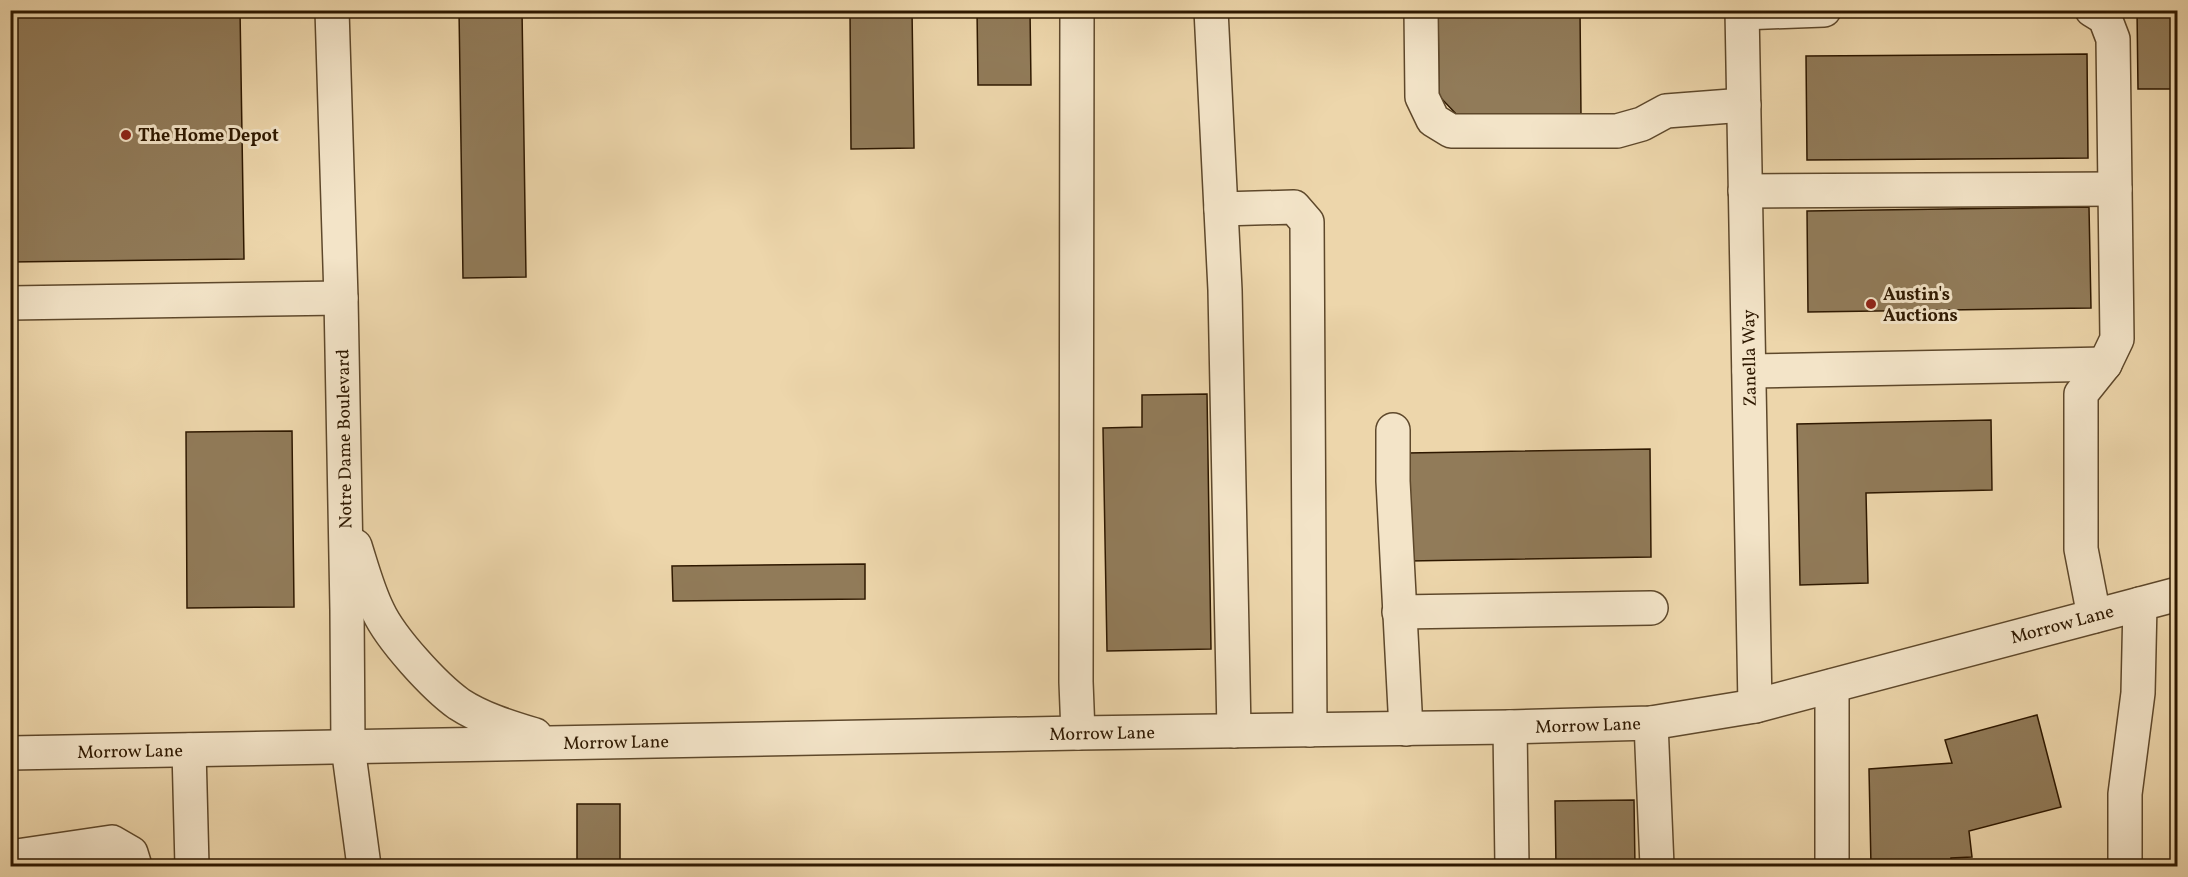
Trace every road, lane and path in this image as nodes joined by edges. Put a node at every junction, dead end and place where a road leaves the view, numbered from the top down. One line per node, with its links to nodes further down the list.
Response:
1 (332, 10): 12 (street, Notre Dame Boulevard)
2 (1077, 10): 30 (street)
3 (1211, 10): 11 (street)
4 (1421, 10): 8 (street)
5 (1824, 10): 7 (street)
6 (2092, 10): 9 (street)
7 (1742, 12): 8 (street, Zanella Way)
8 (1744, 105): 10 (street, Zanella Way)
9 (2115, 189): 10 (street); 14 (street)
10 (1745, 191): 15 (street, Zanella Way)
11 (1221, 208): 28 (street); 29 (street)
12 (341, 298): 13 (street); 17 (street, Notre Dame Boulevard)
13 (10, 303)
14 (2105, 364): 15 (street); 22 (street)
15 (1749, 371): 24 (street, Zanella Way)
16 (1394, 430): 21 (street)
17 (345, 512): 31 (street); 32 (street, Notre Dame Boulevard)
18 (2178, 594): 19 (street, Morrow Lane)
19 (2140, 604): 22 (street, Morrow Lane); 42 (street)
20 (1651, 608): 21 (street)
21 (1399, 612): 27 (street)
22 (2094, 616): 23 (street, Morrow Lane)
23 (1832, 686): 24 (street, Morrow Lane); 41 (street)
24 (1755, 706): 25 (street, Morrow Lane)
25 (1651, 723): 26 (street, Morrow Lane); 40 (street)
26 (1510, 727): 27 (street, Morrow Lane); 39 (street)
27 (1406, 729): 29 (street, Morrow Lane)
28 (1234, 730): 29 (street, Morrow Lane); 30 (street, Morrow Lane)
29 (1310, 730)
30 (1078, 733): 31 (street, Morrow Lane)
31 (560, 743): 32 (street, Morrow Lane)
32 (348, 747): 33 (street, Morrow Lane); 38 (street, Notre Dame Boulevard)
33 (189, 750): 34 (street, Morrow Lane); 37 (street)
34 (10, 753)
35 (10, 857): 36 (street)
36 (135, 867)
37 (192, 867)
38 (364, 867)
39 (1512, 867)
40 (1657, 867)
41 (1832, 867)
42 (2125, 867)

